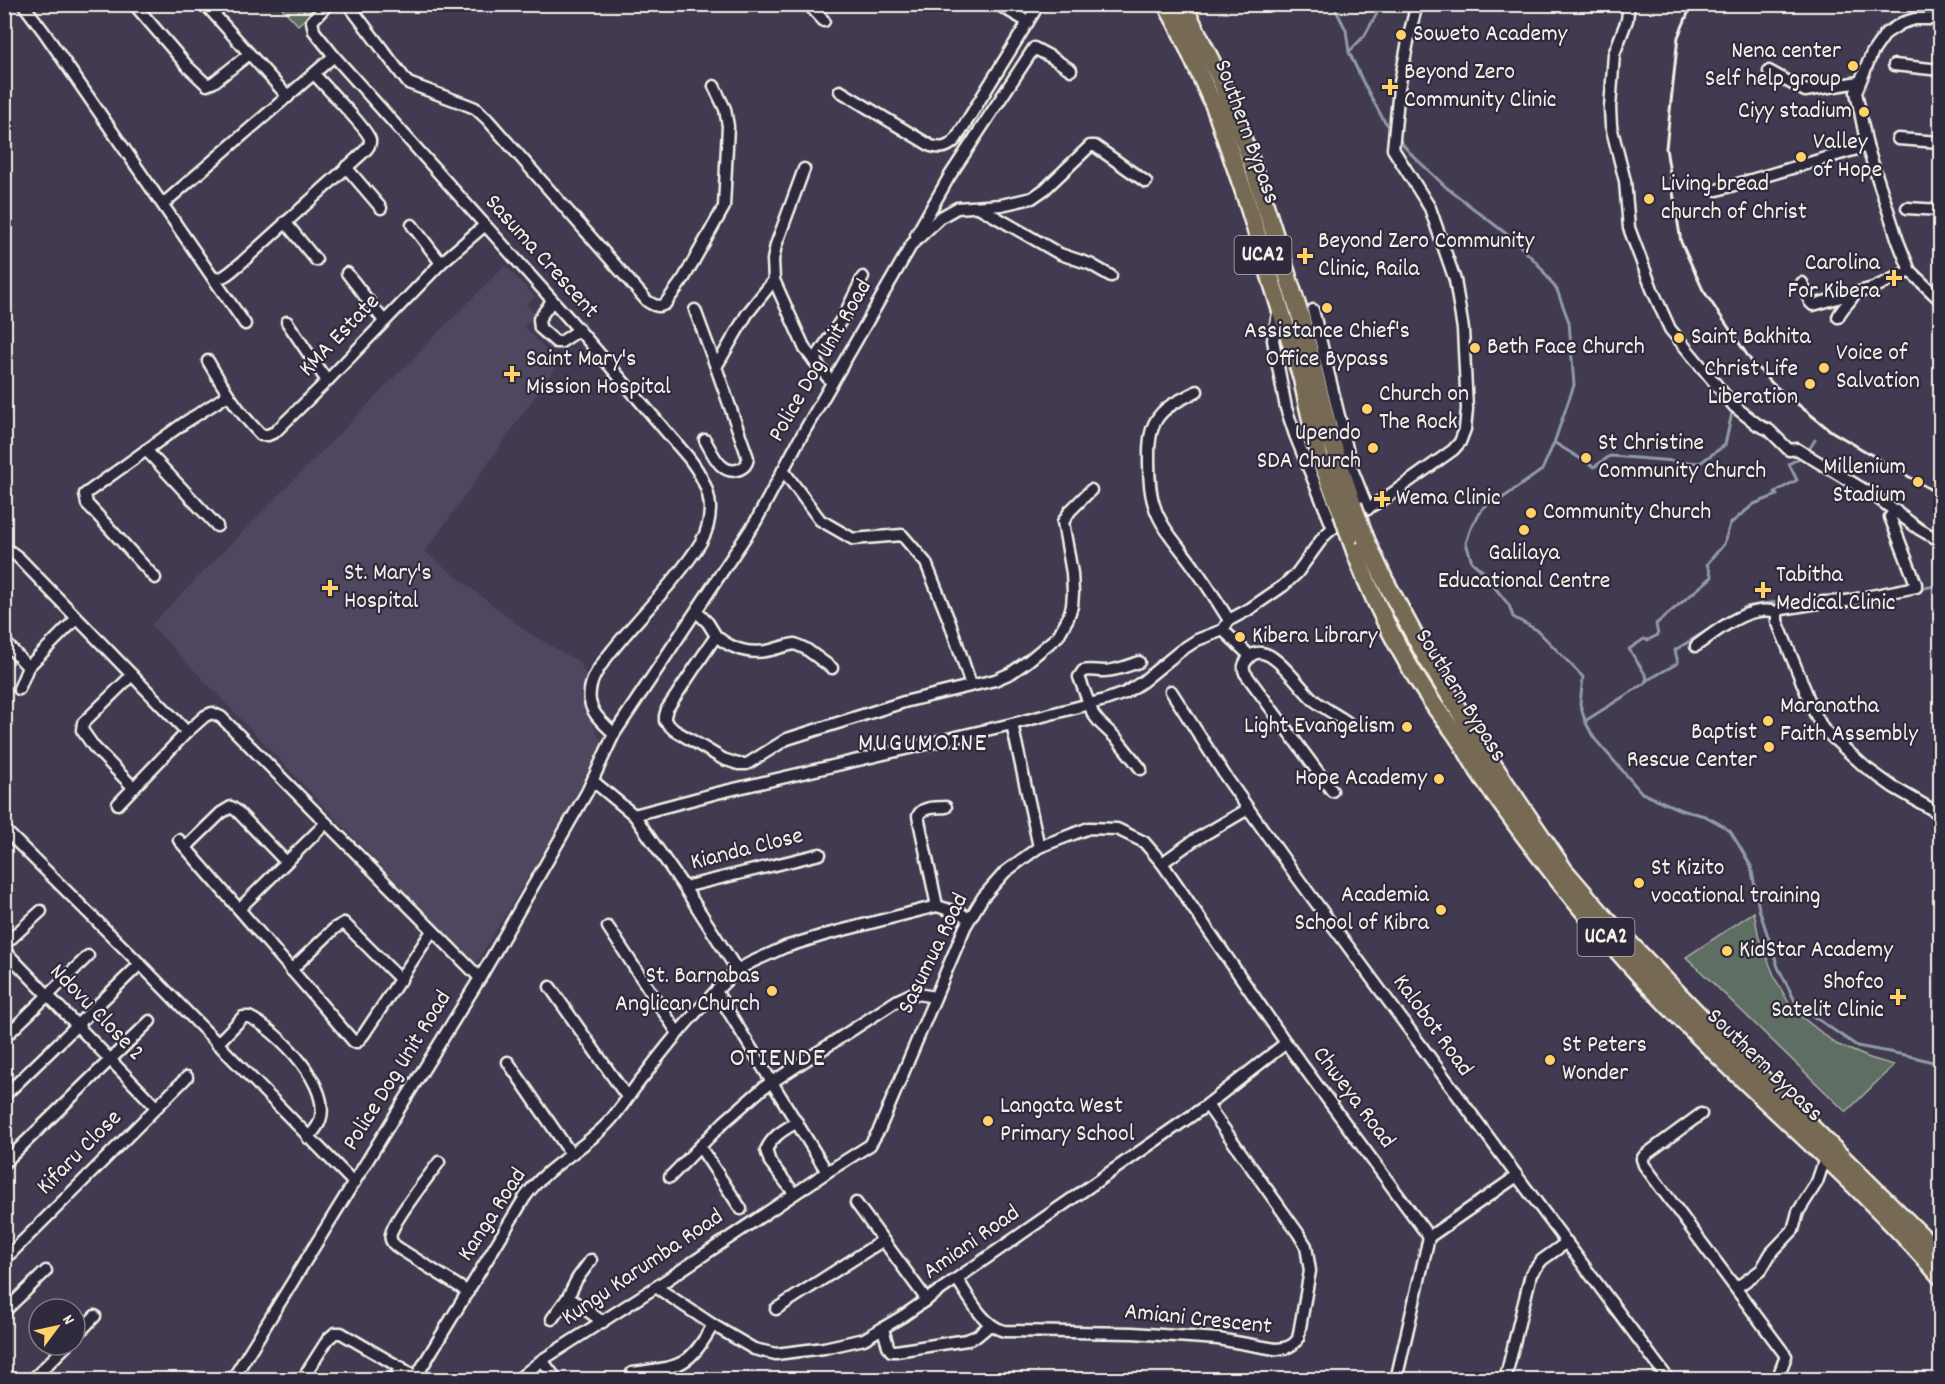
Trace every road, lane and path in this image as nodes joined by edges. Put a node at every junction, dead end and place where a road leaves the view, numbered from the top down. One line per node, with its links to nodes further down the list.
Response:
1 (23, 4): 34 (street)
2 (134, 4): 16 (street)
3 (205, 4): 16 (street)
4 (328, 4): 17 (street, Sasuma Crescent)
5 (348, 4): 24 (street)
6 (808, 4): 14 (street)
7 (997, 4): 15 (street)
8 (1040, 4): 15 (street)
9 (1166, 4): 55 (highway, Southern Bypass / UCA2)
10 (1183, 4): 74 (highway, Southern Bypass / UCA2)
11 (1417, 4): 74 (street)
12 (1629, 4): 75 (street)
13 (1941, 19): 23 (street)
14 (824, 21)
15 (1028, 22): 25 (street)
16 (248, 55): 26 (street)
17 (334, 56): 22 (street); 41 (street, Sasuma Crescent)
18 (1894, 65): 20 (street)
19 (1071, 70): 42 (street)
20 (1941, 70)
21 (1769, 71): 23 (street)
22 (314, 74): 26 (street); 30 (street)
23 (1859, 82): 29 (street)
24 (714, 86)
25 (840, 91)
26 (288, 97): 34 (street)
27 (1898, 139): 28 (street)
28 (1941, 142)
29 (1867, 146): 33 (street); 45 (street)
30 (346, 167): 36 (street); 39 (street)
31 (804, 169): 50 (street)
32 (1146, 182): 35 (street, Police Dog Unit Road)
33 (1717, 190)
34 (163, 204): 49 (street)
35 (977, 206): 42 (street, Police Dog Unit Road); 47 (street)
36 (381, 208)
37 (1907, 208): 38 (street)
38 (1941, 210)
39 (285, 222): 43 (street); 49 (street)
40 (412, 225): 44 (street)
41 (484, 226): 44 (street, KMA Estate); 54 (street, Sasuma Crescent)
42 (912, 244): 67 (street, Police Dog Unit Road)
43 (316, 260)
44 (441, 262): 59 (street, KMA Estate)
45 (1910, 271): 52 (street); 53 (street)
46 (347, 273): 59 (street)
47 (1111, 276)
48 (862, 277): 64 (street)
49 (213, 278): 61 (street)
50 (774, 280): 64 (street); 65 (street)
51 (1803, 283): 52 (street)
52 (1854, 294): 58 (street)
53 (1941, 300)
54 (552, 301): 62 (street, Sasuma Crescent); 62 (street)
55 (1279, 307): 74 (highway, Southern Bypass / UCA2); 77 (street)
56 (695, 310): 65 (street)
57 (1313, 310): 74 (street)
58 (1838, 316)
59 (384, 321): 66 (street, KMA Estate)
60 (287, 322): 66 (street)
61 (245, 324)
62 (579, 330): 101 (street, Sasuma Crescent)
63 (208, 361): 69 (street, KMA Estate)
64 (814, 361): 67 (street)
65 (716, 367): 70 (street)
66 (327, 381): 69 (street, KMA Estate)
67 (831, 383): 72 (street, Police Dog Unit Road)
68 (1197, 392): 85 (street)
69 (228, 395): 71 (street)
70 (705, 440)
71 (146, 450): 76 (street); 81 (street)
72 (783, 470): 82 (street, Police Dog Unit Road); 94 (street)
73 (1091, 490): 94 (street)
74 (1354, 509): 77 (street); 78 (highway, Southern Bypass / UCA2, bridge)
75 (1896, 511): 79 (street); 83 (street)
76 (217, 526)
77 (1333, 528): 85 (street)
78 (1358, 539): 154 (highway, Southern Bypass / UCA2); 167 (highway, Southern Bypass / UCA2)
79 (1941, 541)
80 (4, 552): 84 (street)
81 (155, 578)
82 (697, 612): 86 (street); 101 (street, Police Dog Unit Road)
83 (1777, 612): 88 (street); 109 (street)
84 (76, 619): 91 (street); 93 (street)
85 (1226, 625): 89 (street); 97 (street)
86 (716, 636): 92 (street); 94 (street)
87 (4, 641): 91 (street)
88 (1696, 646)
89 (1250, 656): 98 (street); 105 (street)
90 (1139, 662): 97 (street)
91 (28, 667): 95 (street)
92 (832, 668)
93 (132, 675): 100 (street); 104 (street)
94 (971, 685)
95 (19, 689)
96 (1171, 690): 108 (street, Kalobot Road)
97 (1088, 704): 99 (street); 102 (street)
98 (1347, 722)
99 (1012, 724): 110 (street); 113 (street)
100 (187, 732): 104 (street); 111 (street)
101 (614, 734): 103 (street)
102 (1141, 769)
103 (593, 781): 110 (street); 129 (street, Police Dog Unit Road)
104 (134, 788): 106 (street)
105 (1332, 791)
106 (118, 804)
107 (946, 807): 118 (street)
108 (1248, 809): 116 (street); 158 (street, Kalobot Road)
109 (1941, 812)
110 (634, 816): 117 (street)
111 (326, 823): 115 (street); 123 (street)
112 (4, 830): 126 (street)
113 (1039, 847): 116 (street, Sasumua Road); 121 (street, Sasumua Road)
114 (820, 854): 117 (street, Kianda Close)
115 (286, 862): 119 (street); 119 (street)
116 (1162, 862): 139 (street, Chweya Road)
117 (684, 887): 128 (street)
118 (937, 906): 121 (street); 128 (street, Kanga Road)
119 (239, 909): 127 (street)
120 (41, 911): 124 (street)
121 (968, 919): 134 (street, Sasumua Road)
122 (608, 927): 137 (street)
123 (432, 931): 129 (street); 130 (street)
124 (4, 947): 133 (street, Ndovu Close 2)
125 (88, 956): 133 (street)
126 (140, 964): 136 (street); 140 (street)
127 (291, 970): 130 (street); 130 (street)
128 (737, 970): 132 (street, Kanga Road)
129 (480, 978): 160 (street, Police Dog Unit Road)
130 (401, 980)
131 (550, 987): 146 (street)
132 (716, 991): 137 (street, Kanga Road); 144 (street)
133 (48, 995): 136 (street, Ndovu Close 2); 138 (street)
134 (934, 998): 144 (street); 157 (street, Sasumua Road)
135 (150, 1020): 141 (street)
136 (78, 1025): 141 (street, Ndovu Close 2); 145 (street)
137 (677, 1032): 146 (street, Kanga Road)
138 (4, 1038)
139 (1286, 1043): 147 (street, Amiani Road); 164 (street, Chweya Road)
140 (217, 1044): 151 (street); 151 (street)
141 (110, 1059): 148 (street, Ndovu Close 2); 156 (street)
142 (508, 1062): 153 (street)
143 (187, 1077): 148 (street, Kifaru Close)
144 (771, 1082): 150 (street); 152 (street)
145 (4, 1096)
146 (627, 1097): 153 (street, Kanga Road)
147 (1207, 1104): 172 (street, Amiani Road); 184 (street, Amiani Crescent)
148 (156, 1107): 168 (street, Kifaru Close)
149 (1701, 1114): 174 (street)
150 (797, 1122): 157 (street); 161 (street)
151 (308, 1138): 160 (street)
152 (700, 1147): 159 (street); 163 (street)
153 (571, 1154): 175 (street, Kanga Road)
154 (1825, 1158): 171 (highway, Southern Bypass / UCA2); 174 (street)
155 (439, 1162): 175 (street)
156 (4, 1163)
157 (827, 1172): 161 (street, Sasumua Road)
158 (1517, 1176): 164 (street); 166 (street, Kalobot Road)
159 (670, 1177)
160 (354, 1183): 193 (street, Police Dog Unit Road)
161 (794, 1193): 173 (street, Kungu Karumba Road)
162 (856, 1203): 165 (street)
163 (741, 1209)
164 (1429, 1237): 198 (street)
165 (882, 1241): 177 (street); 178 (street)
166 (1567, 1242): 199 (street); 200 (street, Kalobot Road)
167 (1941, 1254)
168 (4, 1260)
169 (591, 1260): 176 (street)
170 (46, 1271): 179 (street)
171 (1941, 1276)
172 (957, 1278): 177 (street, Amiani Road); 184 (street)
173 (656, 1287): 182 (street, Kungu Karumba Road); 185 (street, Amiani Road)
174 (1736, 1288): 201 (street)
175 (468, 1292): 191 (street, Kanga Road)
176 (568, 1297): 181 (street); 182 (street)
177 (927, 1300): 186 (street, Amiani Road)
178 (776, 1309)
179 (4, 1312)
180 (95, 1316): 183 (street)
181 (552, 1319)
182 (603, 1322): 188 (street, Kungu Karumba Road)
183 (87, 1324)
184 (990, 1324): 186 (street)
185 (713, 1325): 186 (street, Amiani Road); 190 (street)
186 (884, 1329)
187 (55, 1357): 192 (street)
188 (542, 1360): 196 (street, Kungu Karumba Road); 197 (street)
189 (401, 1367): 191 (street); 194 (street); 195 (street)
190 (632, 1373)
191 (419, 1378)
192 (32, 1380)
193 (232, 1380)
194 (303, 1380)
195 (393, 1380)
196 (517, 1380)
197 (557, 1380)
198 (1396, 1380)
199 (1504, 1380)
200 (1669, 1380)
201 (1778, 1380)

